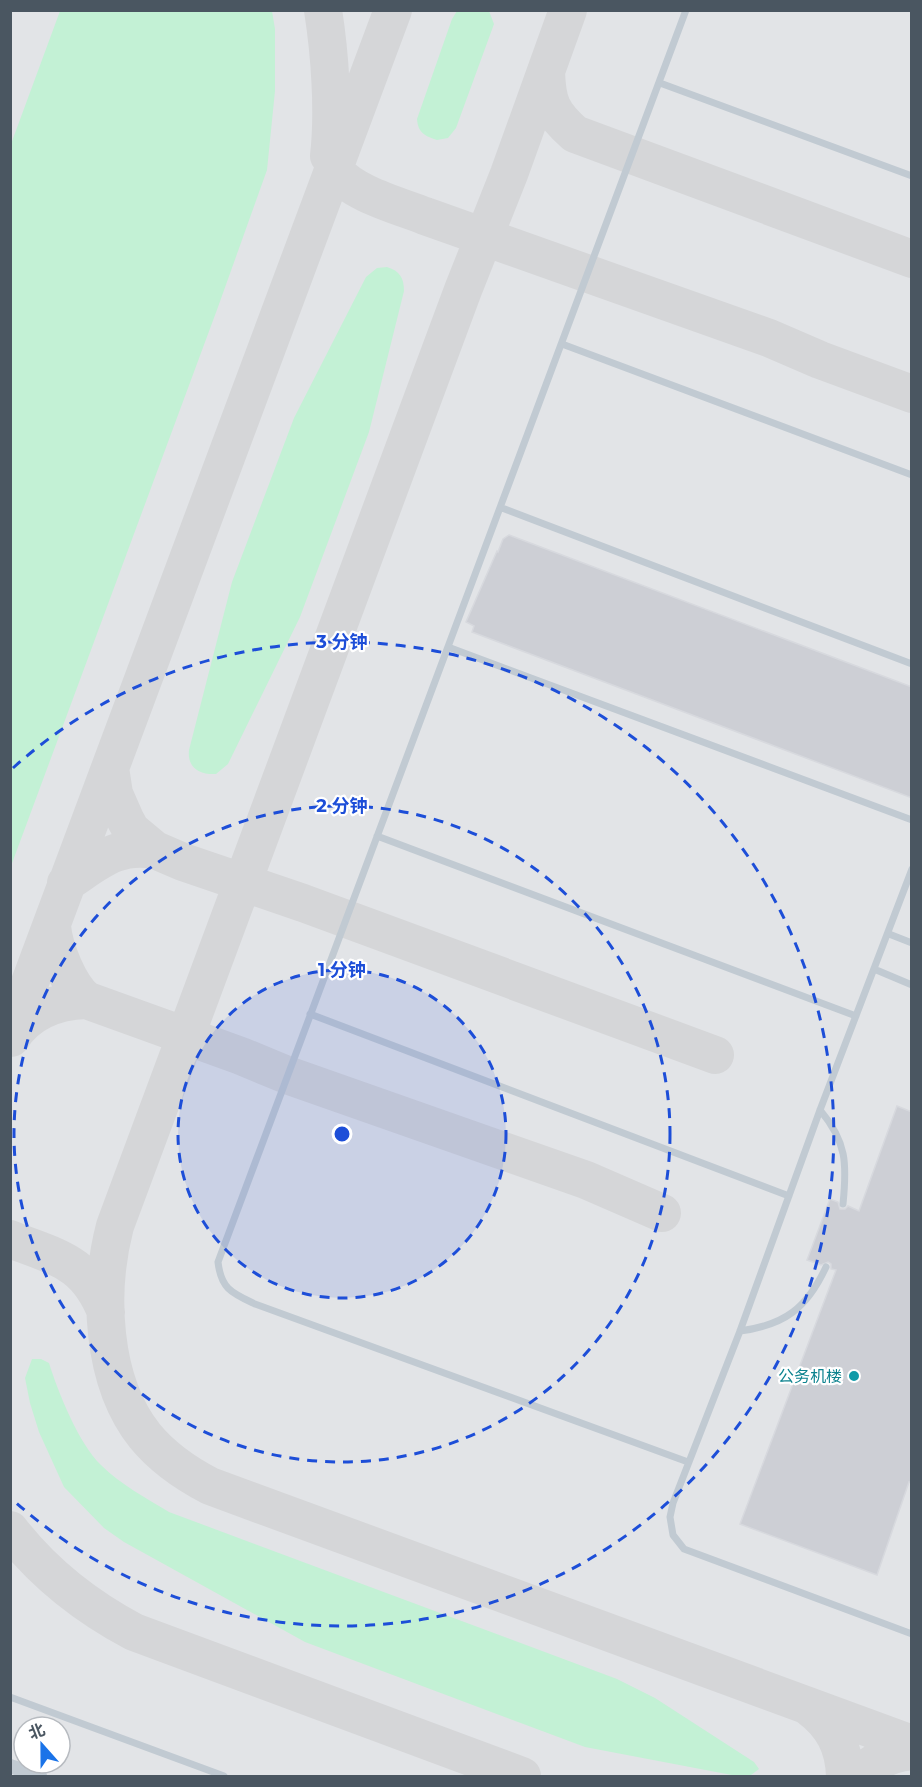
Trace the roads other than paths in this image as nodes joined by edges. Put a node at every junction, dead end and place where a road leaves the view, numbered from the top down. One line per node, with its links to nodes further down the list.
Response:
1 (686, 10): 2 (lane)
2 (660, 83): 3 (lane); 4 (lane)
3 (912, 176)
4 (562, 344): 5 (lane); 6 (lane)
5 (912, 475)
6 (502, 508): 7 (lane); 8 (lane)
7 (448, 647): 9 (lane); 10 (lane)
8 (912, 664)
9 (912, 820)
10 (377, 836): 16 (lane); 17 (lane)
11 (912, 869): 12 (lane)
12 (888, 934): 13 (lane); 14 (lane)
13 (912, 943)
14 (874, 969): 15 (lane); 17 (lane)
15 (912, 985)
16 (310, 1014): 19 (lane); 23 (lane)
17 (856, 1016): 18 (lane)
18 (820, 1110): 19 (lane); 20 (lane)
19 (789, 1196): 22 (lane)
20 (843, 1204)
21 (826, 1266): 22 (lane)
22 (740, 1331): 23 (lane)
23 (688, 1462): 24 (lane)
24 (912, 1634)
25 (10, 1697): 28 (lane)
26 (10, 1766): 27 (street)
27 (40, 1776)
28 (224, 1776)

